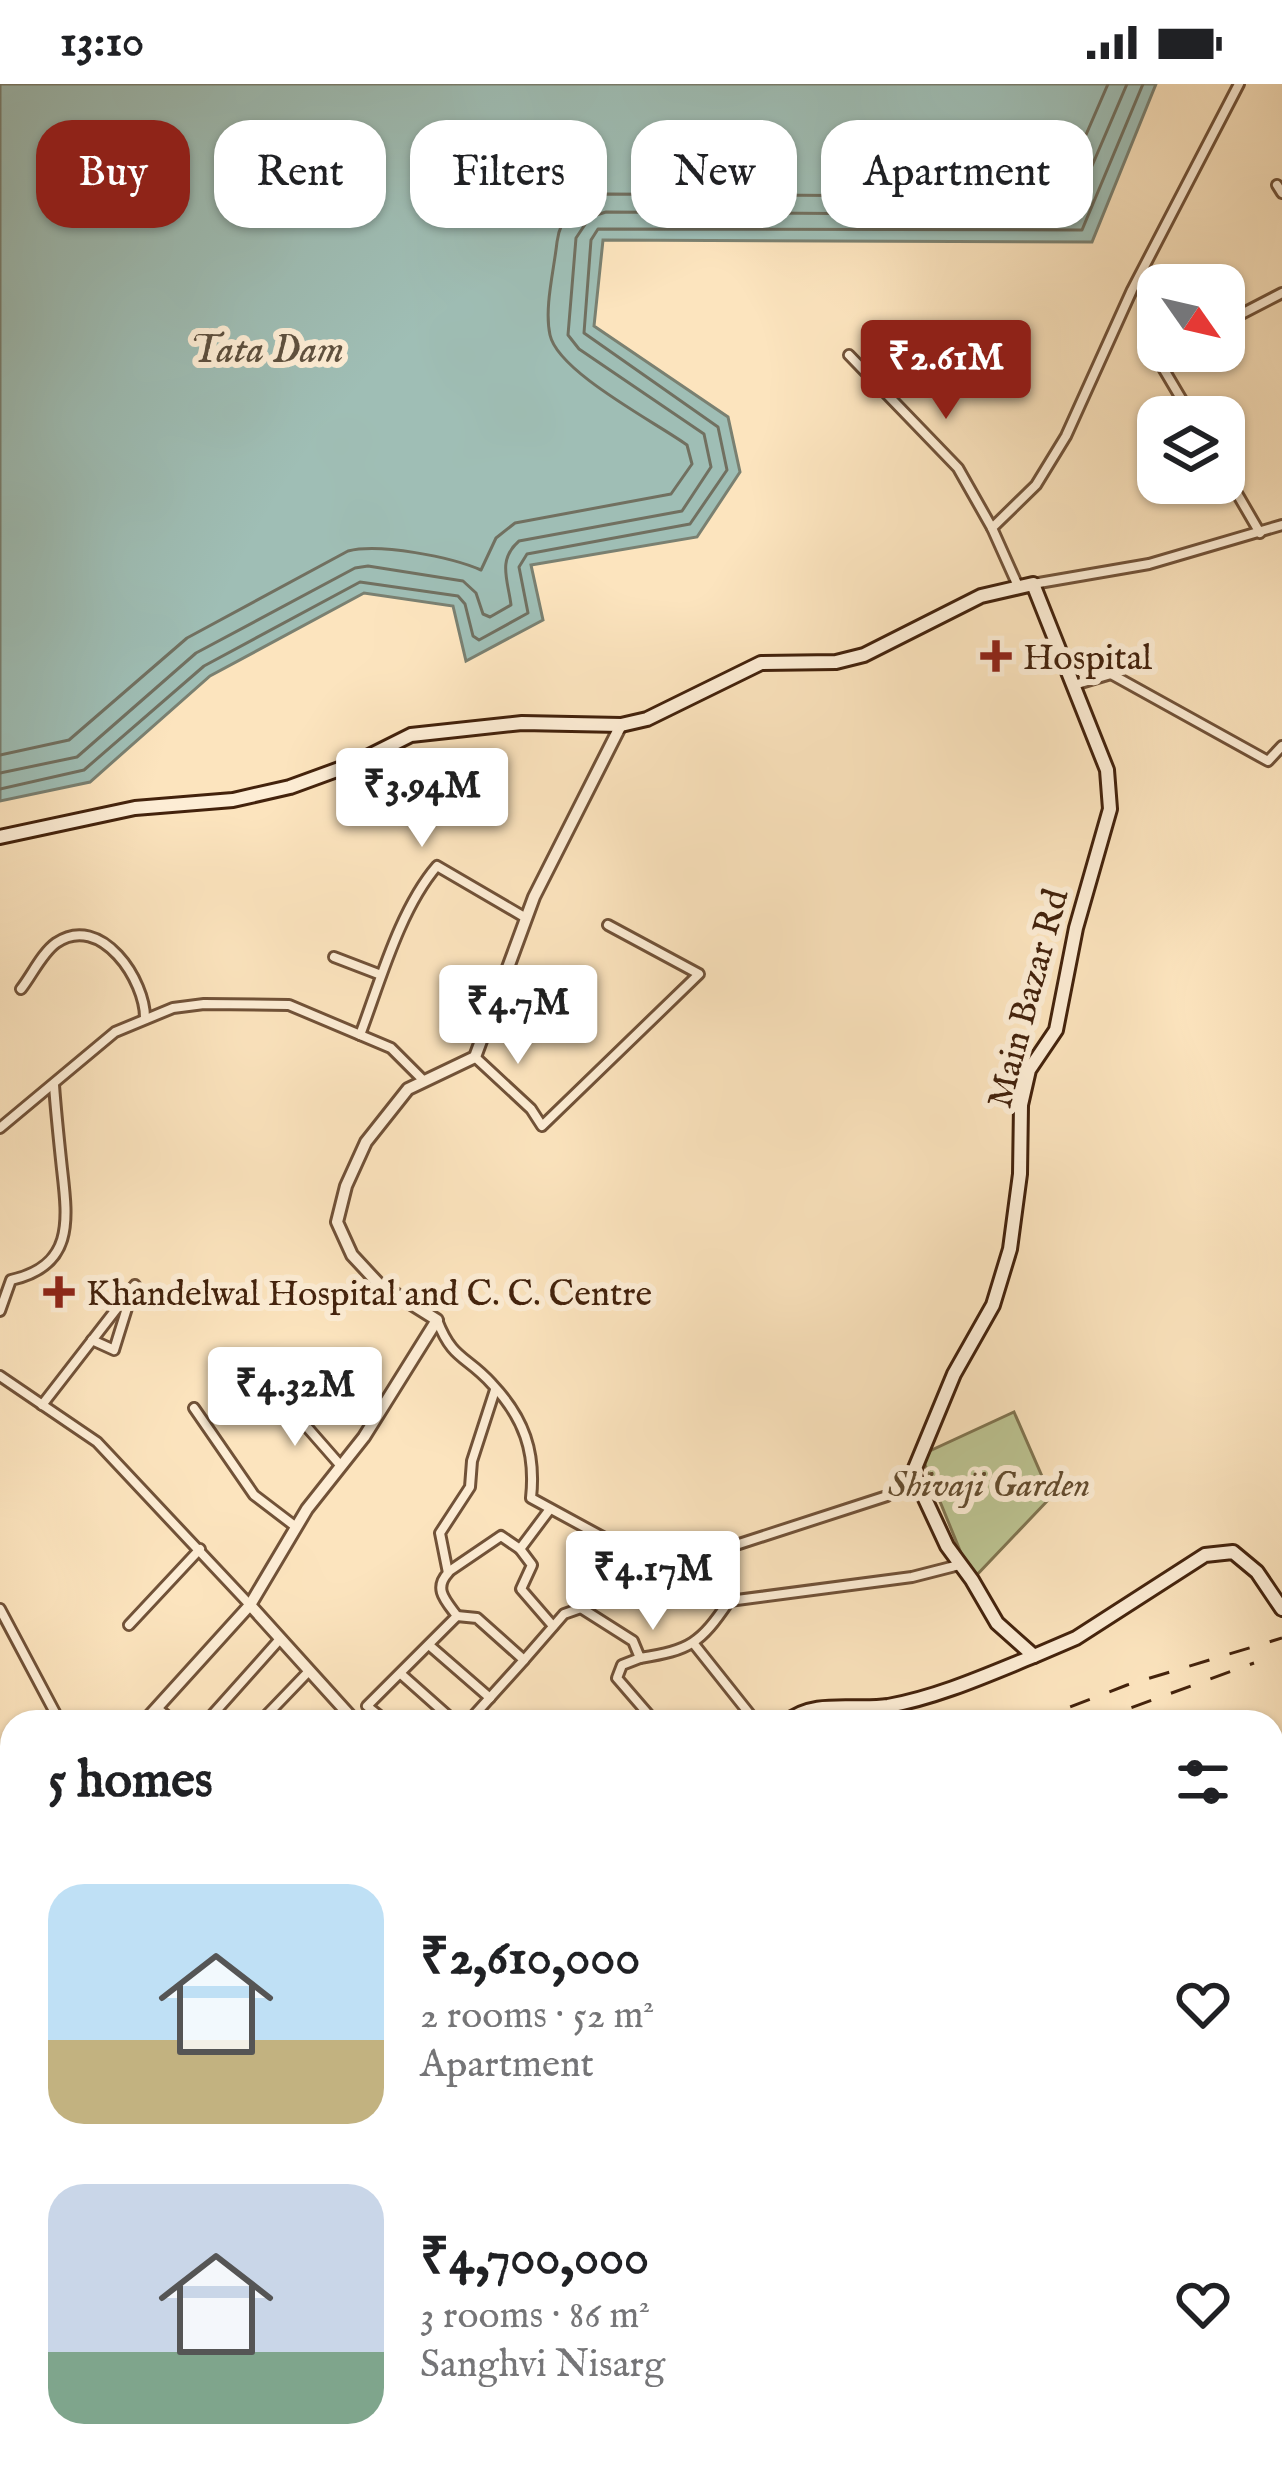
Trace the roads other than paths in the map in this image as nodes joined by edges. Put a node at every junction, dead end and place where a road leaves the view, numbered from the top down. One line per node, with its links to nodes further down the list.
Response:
1 (1239, 84): 7 (street)
2 (1282, 292): 3 (street)
3 (1245, 312)
4 (849, 355): 7 (street)
5 (1243, 504): 8 (street)
6 (1282, 525): 8 (street)
7 (992, 528): 9 (street)
8 (1260, 533): 9 (street)
9 (1026, 586): 10 (main road, Main Bazar Rd); 11 (main road)
10 (1074, 685): 13 (street); 38 (main road, Main Bazar Rd)
11 (621, 725): 15 (main road); 16 (street)
12 (1282, 746): 13 (street)
13 (1268, 761): 14 (street)
14 (1282, 764)
15 (0, 837)
16 (526, 918): 19 (street); 23 (street)
17 (608, 925): 23 (street)
18 (334, 957): 19 (street)
19 (381, 975): 22 (street)
20 (22, 989): 21 (street)
21 (146, 1019): 22 (street); 25 (street)
22 (359, 1035): 24 (street)
23 (475, 1057): 24 (street)
24 (424, 1081): 30 (street)
25 (53, 1083): 26 (street); 28 (street)
26 (0, 1128)
27 (0, 1269): 28 (street)
28 (11, 1280): 29 (street)
29 (0, 1311)
30 (437, 1319): 33 (street); 37 (street)
31 (92, 1340): 31 (street); 35 (street)
32 (0, 1376): 35 (street)
33 (496, 1388): 39 (street); 46 (street)
34 (285, 1402): 37 (street)
35 (42, 1405): 42 (street)
36 (194, 1408): 40 (street)
37 (341, 1466): 40 (street)
38 (913, 1474): 44 (street); 45 (main road)
39 (550, 1509): 41 (street); 43 (street)
40 (296, 1527): 48 (street)
41 (610, 1541): 44 (street); 49 (street)
42 (200, 1549): 48 (street); 53 (street)
43 (520, 1549): 46 (street); 54 (street)
44 (718, 1550): 47 (street)
45 (958, 1564): 47 (street); 58 (main road)
46 (448, 1573): 52 (street)
47 (729, 1601): 56 (street)
48 (250, 1604): 55 (street); 65 (street)
49 (581, 1608): 54 (street); 59 (street)
50 (0, 1609): 66 (street)
51 (1282, 1609): 58 (main road)
52 (457, 1616): 57 (street); 60 (street)
53 (128, 1625)
54 (554, 1626): 60 (street)
55 (280, 1639): 61 (street); 68 (street)
56 (694, 1644): 59 (street); 76 (street)
57 (429, 1645): 62 (street); 63 (street)
58 (1034, 1656): 77 (main road)
59 (640, 1658): 75 (street)
60 (524, 1660): 63 (street)
61 (309, 1671): 69 (street); 70 (street)
62 (400, 1674): 64 (street); 73 (street)
63 (490, 1698): 74 (street)
64 (368, 1706): 71 (street); 72 (street)
65 (157, 1708): 67 (street)
66 (54, 1710)
67 (159, 1710)
68 (217, 1710)
69 (272, 1710)
70 (343, 1710)
71 (364, 1710)
72 (373, 1710)
73 (441, 1710)
74 (479, 1710)
75 (645, 1710)
76 (746, 1710)
77 (800, 1710)

